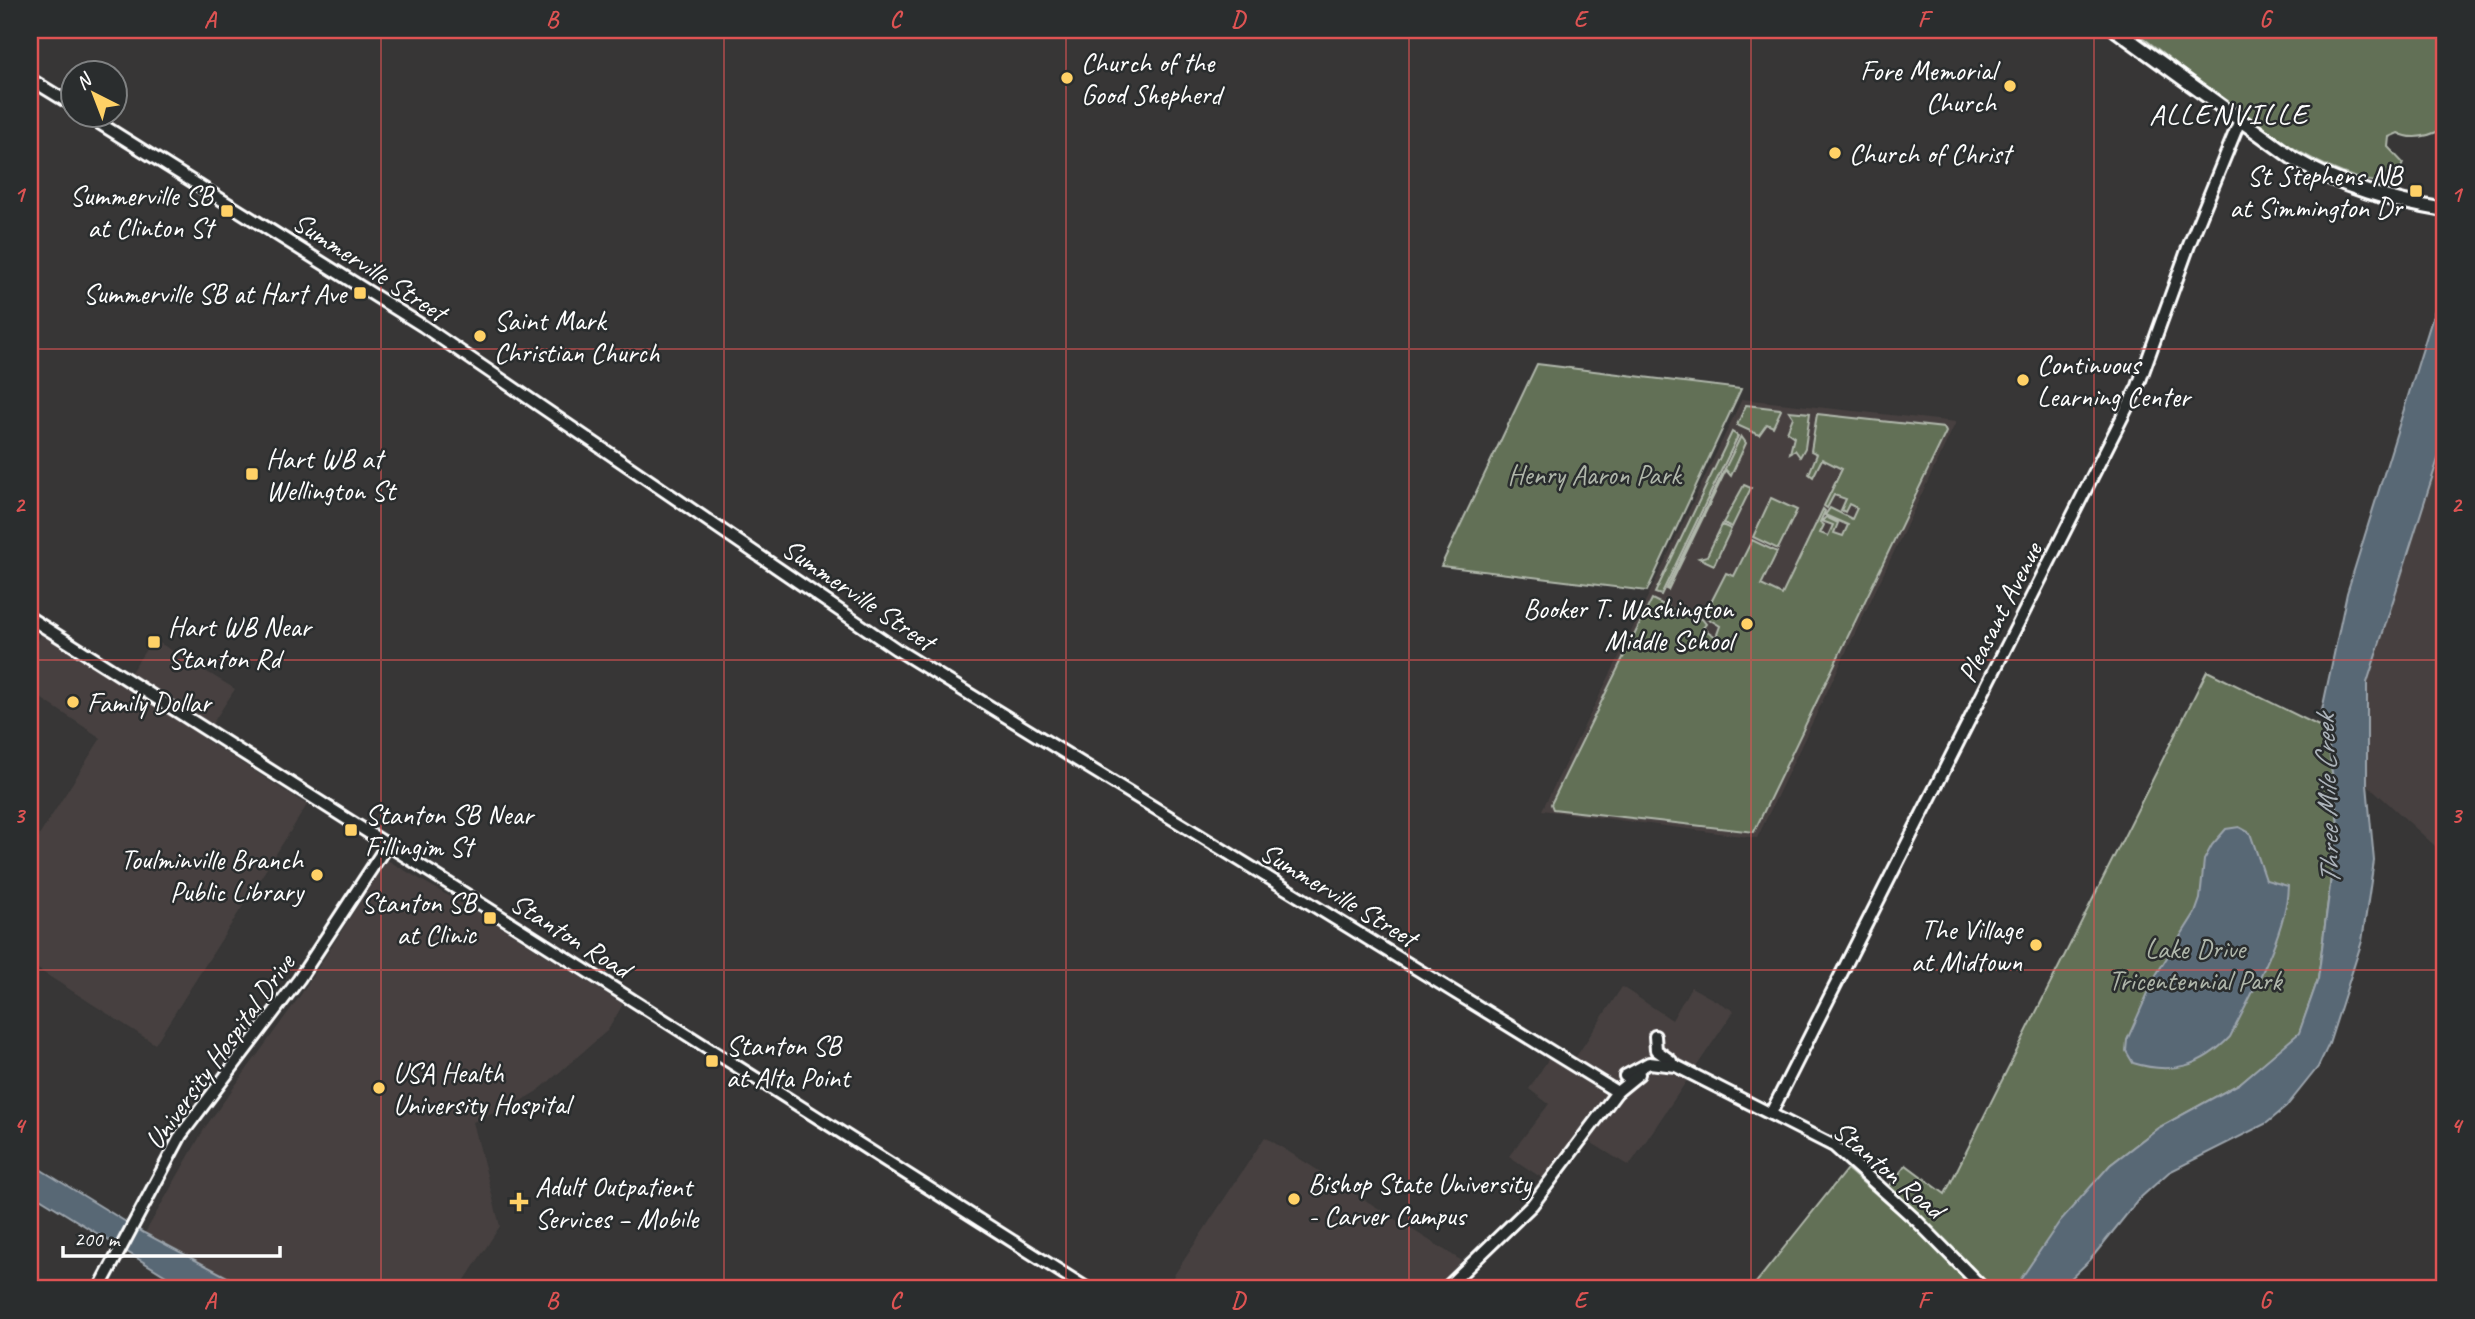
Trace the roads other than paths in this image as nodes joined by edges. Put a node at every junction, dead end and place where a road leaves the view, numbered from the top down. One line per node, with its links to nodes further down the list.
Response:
1 (2116, 30): 4 (main road)
2 (30, 79): 3 (street)
3 (60, 97)
4 (2240, 120): 6 (main road); 13 (street, Pleasant Avenue)
5 (110, 130): 12 (street, Summerville Street)
6 (2444, 210)
7 (30, 618): 8 (street, Stanton Road)
8 (387, 845): 14 (street, University Hospital Drive); 15 (street, Stanton Road)
9 (1656, 1036): 10 (street, Stanton Road)
10 (1676, 1066): 11 (street, Stanton Road); 12 (street); 13 (street, Stanton Road)
11 (1625, 1076)
12 (1617, 1092): 16 (street)
13 (1771, 1113): 17 (street, Stanton Road)
14 (99, 1289)
15 (1088, 1289)
16 (1445, 1289)
17 (1983, 1289)

